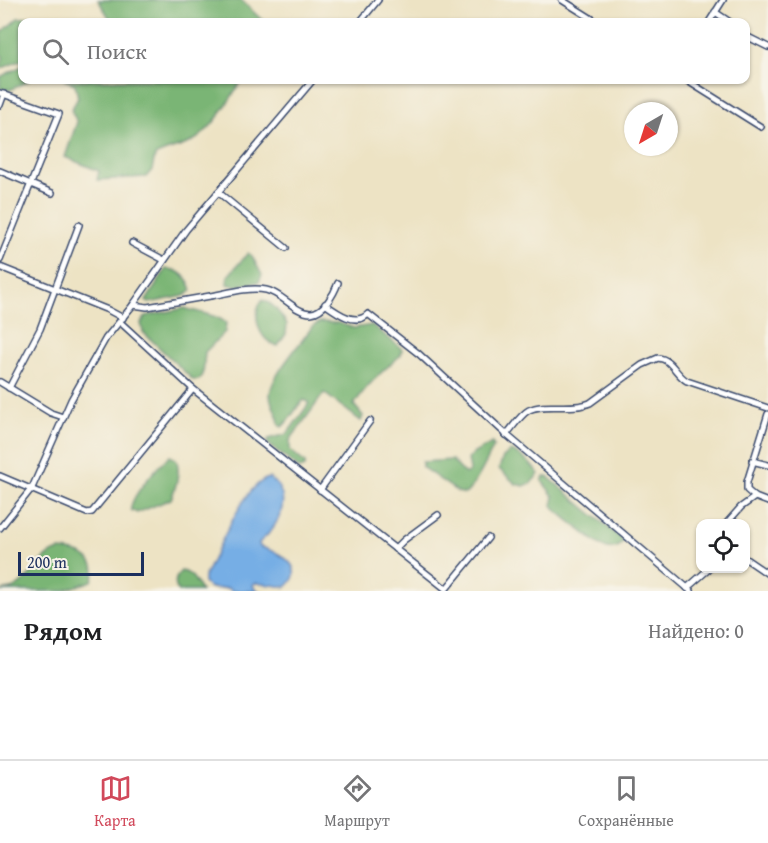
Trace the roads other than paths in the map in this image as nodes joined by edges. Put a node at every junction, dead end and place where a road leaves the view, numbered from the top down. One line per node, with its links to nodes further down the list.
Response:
1 (378, 0): 5 (street)
2 (562, 0): 6 (street)
3 (723, 0): 4 (street)
4 (715, 12): 7 (street); 8 (street)
5 (363, 18)
6 (591, 18)
7 (711, 18)
8 (724, 18)
9 (750, 38): 10 (street)
10 (768, 47)
11 (310, 84): 18 (street)
12 (692, 84): 15 (street)
13 (2, 94): 14 (street); 17 (street)
14 (0, 105)
15 (761, 127)
16 (0, 171): 17 (street)
17 (29, 184): 19 (street); 23 (street)
18 (218, 192): 22 (street); 24 (street)
19 (52, 193)
20 (79, 225): 27 (street)
21 (132, 243): 24 (street)
22 (286, 248)
23 (0, 260)
24 (164, 260): 29 (street)
25 (0, 267): 27 (street)
26 (338, 283): 28 (street)
27 (56, 289): 30 (street); 32 (street)
28 (325, 304): 29 (street); 38 (street)
29 (133, 305): 30 (street)
30 (121, 320): 33 (street); 36 (street)
31 (0, 382): 32 (street)
32 (9, 388): 36 (street)
33 (193, 389): 42 (street); 43 (street)
34 (768, 408): 38 (street)
35 (768, 414): 39 (street)
36 (63, 417): 42 (street)
37 (370, 421): 43 (street)
38 (506, 435): 54 (street)
39 (752, 461): 40 (street); 44 (street)
40 (768, 465)
41 (0, 476): 42 (street)
42 (32, 488): 48 (street)
43 (320, 490): 50 (street)
44 (755, 497): 45 (street); 47 (street)
45 (768, 502)
46 (438, 515): 50 (street)
47 (730, 519)
48 (0, 528)
49 (488, 538): 50 (street)
50 (395, 549)
51 (750, 562): 53 (street)
52 (705, 573): 54 (street)
53 (768, 574)
54 (689, 589)

